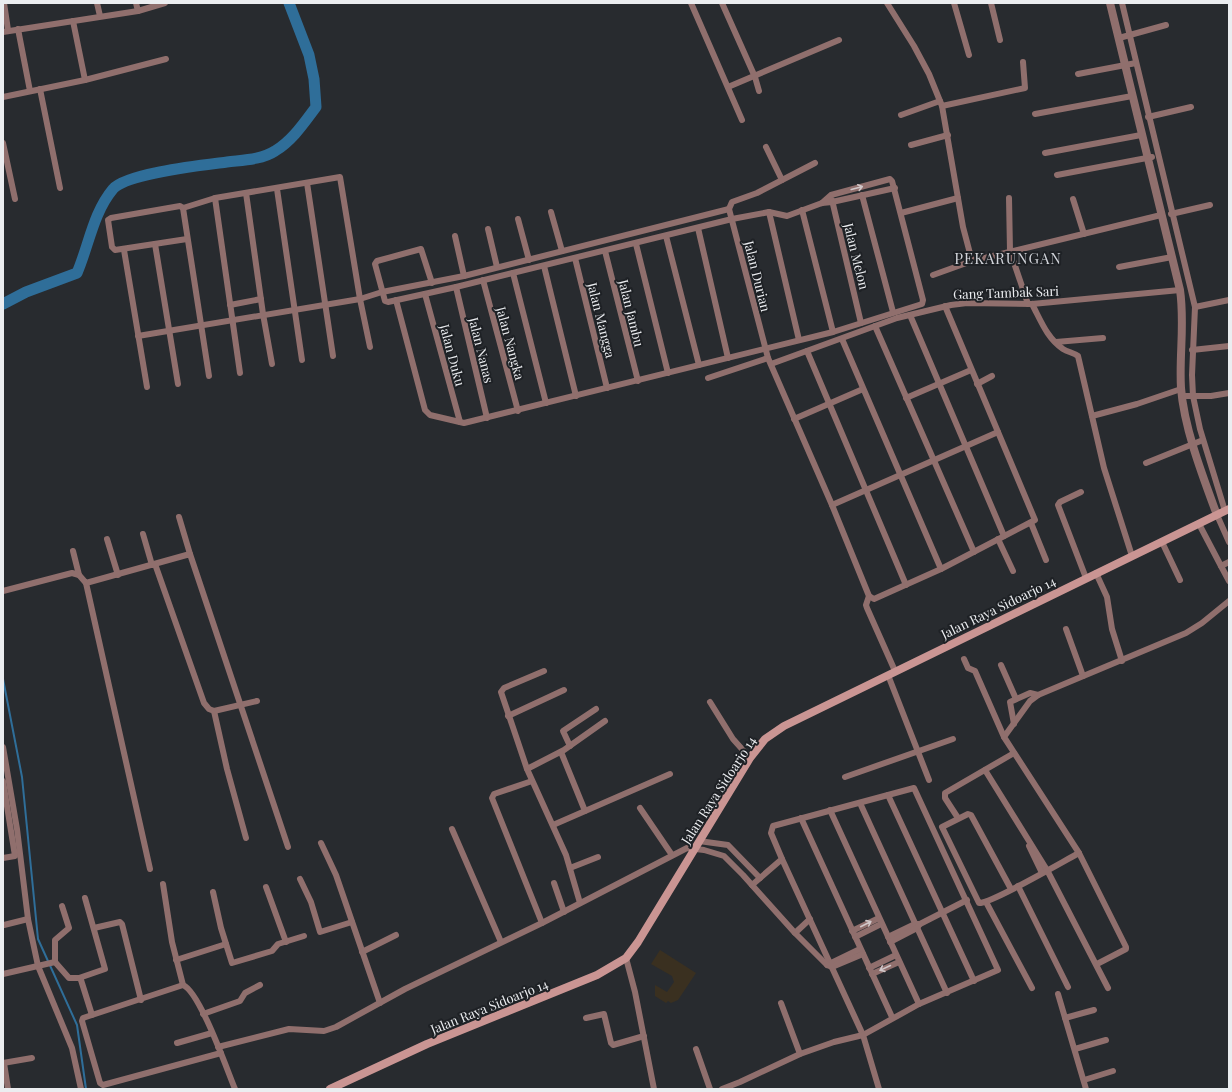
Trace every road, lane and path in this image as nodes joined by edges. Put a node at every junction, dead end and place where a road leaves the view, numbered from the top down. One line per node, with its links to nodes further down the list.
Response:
1 (4, 3): 17 (street)
2 (97, 3): 13 (street)
3 (136, 3): 12 (street)
4 (165, 3): 12 (street)
5 (691, 3): 28 (street)
6 (722, 3): 26 (street)
7 (887, 3): 34 (street)
8 (954, 3): 21 (street)
9 (991, 3): 20 (street)
10 (1110, 3): 18 (street)
11 (1122, 3): 18 (street)
12 (138, 11): 13 (street)
13 (100, 16): 14 (street)
14 (73, 21): 16 (street); 27 (street)
15 (1166, 25): 18 (street)
16 (18, 29): 17 (street); 30 (street)
17 (6, 31)
18 (1124, 36): 24 (street)
19 (839, 40): 26 (street)
20 (1000, 40)
21 (969, 55)
22 (166, 59): 27 (street)
23 (1023, 62): 34 (street)
24 (1131, 64): 25 (street); 32 (street); 38 (street)
25 (1078, 74)
26 (754, 77): 28 (street); 31 (street)
27 (85, 80): 29 (street)
28 (728, 87): 39 (street)
29 (40, 89): 30 (street); 52 (street)
30 (30, 91): 33 (street)
31 (759, 91)
32 (1132, 96): 36 (street); 41 (street)
33 (3, 97)
34 (941, 103): 37 (street); 40 (street)
35 (1191, 107): 38 (street)
36 (1035, 114)
37 (901, 115)
38 (1148, 117): 46 (street)
39 (742, 120)
40 (948, 135): 44 (street); 59 (street)
41 (1141, 135): 45 (street); 46 (street)
42 (3, 143): 61 (street)
43 (766, 146): 50 (street)
44 (911, 146)
45 (1045, 154)
46 (1152, 156): 48 (street); 49 (street)
47 (815, 163): 50 (street)
48 (1157, 174): 72 (street); 73 (street)
49 (1057, 175)
50 (782, 180): 67 (street)
51 (307, 183): 54 (street); 105 (street); 110 (street)
52 (60, 188)
53 (895, 188): 56 (street, one-way to 53); 57 (street); 71 (street)
54 (277, 189): 55 (street); 113 (street)
55 (246, 193): 58 (street); 104 (street)
56 (831, 195): 63 (street); 64 (street, Jalan Melon)
57 (862, 196): 64 (street); 114 (street)
58 (215, 198): 66 (street); 109 (street)
59 (958, 198): 71 (street); 91 (street)
60 (1009, 198): 87 (street)
61 (15, 199)
62 (1072, 199): 78 (street)
63 (822, 202): 64 (street); 68 (street)
64 (832, 202): 118 (street, Jalan Melon)
65 (1210, 205): 72 (street)
66 (184, 208): 81 (street); 84 (street)
67 (729, 209): 75 (street, Jalan Durian); 85 (street)
68 (802, 210): 70 (street); 122 (street)
69 (550, 212): 85 (street)
70 (769, 212): 75 (street); 126 (street)
71 (901, 213): 114 (street)
72 (1171, 214): 112 (street)
73 (1161, 215): 78 (street); 88 (street)
74 (518, 219): 90 (street)
75 (732, 219): 76 (street); 130 (street, Jalan Durian)
76 (698, 228): 80 (street); 134 (street)
77 (488, 230): 94 (street)
78 (1084, 234): 87 (street)
79 (455, 236): 97 (street)
80 (666, 236): 83 (street); 138 (street)
81 (187, 239): 82 (street); 119 (street)
82 (155, 244): 84 (street); 121 (street)
83 (636, 244): 86 (street); 141 (street)
84 (124, 250): 123 (street)
85 (562, 251): 90 (street)
86 (605, 251): 89 (street); 145 (street, Jalan Jambu)
87 (1010, 251): 91 (street); 108 (street)
88 (1172, 257): 93 (street); 101 (street)
89 (575, 258): 92 (street); 150 (street, Jalan Mangga)
90 (529, 260): 94 (street)
91 (972, 261): 96 (street)
92 (544, 266): 95 (street); 154 (street)
93 (1119, 267)
94 (497, 268): 97 (street)
95 (513, 273): 98 (street); 156 (street)
96 (933, 275)
97 (464, 276): 99 (street)
98 (484, 280): 100 (street); 158 (street, Jalan Nangka)
99 (432, 283): 102 (street); 102 (street)
100 (456, 287): 103 (street); 160 (street, Jalan Nanas)
101 (1180, 290): 108 (street, Gang Tambak Sari); 153 (street)
102 (382, 292): 105 (street); 106 (street)
103 (425, 294): 106 (street); 162 (street, Jalan Duku)
104 (261, 299): 109 (street); 115 (street)
105 (360, 299): 110 (street); 129 (street)
106 (396, 300): 162 (street)
107 (1229, 300): 112 (street)
108 (1030, 304): 111 (street, Gang Tambak Sari); 127 (street)
109 (230, 305): 117 (street)
110 (325, 306): 113 (street); 133 (street)
111 (945, 306): 116 (street, Gang Tambak Sari); 139 (street)
112 (1195, 307): 131 (street)
113 (295, 311): 115 (street); 135 (street)
114 (893, 312): 118 (street)
115 (263, 314): 117 (street); 137 (street)
116 (910, 315): 120 (street, Gang Tambak Sari); 146 (street)
117 (232, 320): 119 (street); 140 (street)
118 (861, 323): 122 (street)
119 (202, 324): 121 (street); 142 (street)
120 (875, 326): 125 (street, Gang Tambak Sari); 155 (street)
121 (169, 330): 123 (street); 147 (street)
122 (834, 332): 126 (street)
123 (138, 336): 149 (street)
124 (1103, 338): 127 (street)
125 (842, 339): 132 (street, Gang Tambak Sari); 151 (street)
126 (799, 340): 130 (street)
127 (1056, 342): 159 (street)
128 (1229, 346): 131 (street)
129 (370, 347)
130 (765, 348): 134 (street); 136 (street, Jalan Durian)
131 (1192, 350): 153 (street)
132 (807, 351): 136 (street, Gang Tambak Sari); 157 (street)
133 (333, 356)
134 (728, 358): 138 (street)
135 (302, 360)
136 (770, 361): 144 (street, Gang Tambak Sari); 161 (street, Jalan Durian)
137 (272, 364)
138 (699, 365): 141 (street)
139 (971, 370): 146 (street); 148 (street)
140 (240, 373)
141 (668, 373): 145 (street)
142 (209, 376)
143 (992, 376): 148 (street)
144 (708, 378)
145 (638, 381): 150 (street)
146 (940, 383): 155 (street); 165 (street)
147 (178, 384)
148 (977, 384): 163 (street)
149 (146, 387)
150 (607, 388): 154 (street)
151 (863, 389): 157 (street); 168 (street)
152 (1229, 393): 153 (street)
153 (1187, 394): 159 (street); 164 (street)
154 (576, 396): 156 (street)
155 (906, 398): 166 (street)
156 (546, 403): 158 (street)
157 (829, 403): 161 (street); 169 (street)
158 (518, 411): 160 (street)
159 (1092, 416): 185 (street)
160 (487, 418): 162 (street)
161 (794, 419): 171 (street, Jalan Durian)
162 (460, 422)
163 (998, 432): 165 (street); 174 (street)
164 (1199, 442): 167 (street); 172 (street)
165 (965, 447): 166 (street); 177 (street)
166 (934, 460): 168 (street); 183 (street)
167 (1146, 463)
168 (900, 474): 169 (street); 190 (street)
169 (867, 489): 171 (street); 199 (street)
170 (1081, 492): 195 (street)
171 (832, 505): 201 (street, Jalan Durian)
172 (1223, 512): 175 (main road, Jalan Raya Sidoarjo 14); 181 (street)
173 (179, 517): 184 (street)
174 (1031, 523): 177 (street); 186 (street)
175 (1199, 524): 180 (main road, Jalan Raya Sidoarjo 14); 189 (street)
176 (142, 534): 188 (street)
177 (1004, 536): 179 (street)
178 (107, 539): 194 (street)
179 (998, 539): 183 (street); 191 (street)
180 (1162, 542): 185 (main road, Jalan Raya Sidoarjo 14); 196 (street)
181 (1229, 542)
182 (73, 551): 193 (street)
183 (974, 552): 190 (street)
184 (190, 554): 188 (street); 215 (street)
185 (1132, 556): 192 (main road, Jalan Raya Sidoarjo 14)
186 (1046, 560)
187 (1229, 562): 189 (street)
188 (154, 564): 194 (street); 217 (street)
189 (1221, 566): 197 (street)
190 (941, 569): 199 (street)
191 (1013, 571)
192 (1096, 573): 195 (main road, Jalan Raya Sidoarjo 14); 205 (street)
193 (79, 575): 198 (street); 200 (street)
194 (118, 575): 198 (street)
195 (1086, 578): 208 (main road, Jalan Raya Sidoarjo 14)
196 (1180, 580)
197 (1229, 580)
198 (86, 583): 262 (street)
199 (906, 585): 201 (street)
200 (3, 591)
201 (869, 596): 208 (street, Jalan Durian)
202 (1229, 601): 205 (street)
203 (1066, 629): 209 (street)
204 (964, 659): 221 (street)
205 (1122, 661): 209 (street)
206 (1002, 665): 212 (street)
207 (544, 671): 218 (street)
208 (891, 673): 226 (street, Jalan Durian); 228 (main road, Jalan Raya Sidoarjo 14)
209 (1083, 676): 211 (street)
210 (564, 690): 218 (street)
211 (1038, 695): 212 (street); 220 (street)
212 (1016, 699): 220 (street)
213 (257, 701): 215 (street)
214 (710, 702): 228 (street)
215 (240, 705): 217 (street); 252 (street)
216 (596, 709): 223 (street)
217 (214, 712): 248 (street)
218 (508, 716): 229 (street)
219 (605, 721): 223 (street)
220 (1014, 724): 221 (street)
221 (1004, 737): 227 (street)
222 (953, 739): 226 (street)
223 (570, 746): 225 (street)
224 (3, 747): 282 (street)
225 (561, 752): 229 (street); 241 (street)
226 (918, 752): 232 (street); 233 (street, Jalan Durian)
227 (1014, 753): 230 (street); 254 (street)
228 (750, 758): 249 (main road, Jalan Raya Sidoarjo 14)
229 (527, 769): 235 (street)
230 (985, 770): 243 (street); 263 (street)
231 (670, 774): 241 (street)
232 (845, 777)
233 (929, 780)
234 (3, 781): 237 (street)
235 (532, 781): 244 (street); 285 (street)
236 (888, 795): 238 (street); 275 (street); 280 (street)
237 (5, 801): 245 (street)
238 (860, 803): 240 (street); 288 (street)
239 (640, 808): 255 (street)
240 (830, 810): 242 (street); 281 (street)
241 (585, 811): 244 (street)
242 (801, 818): 259 (street); 291 (street)
243 (958, 818): 272 (street); 276 (street)
244 (553, 825): 260 (street)
245 (10, 828): 246 (street); 258 (street)
246 (3, 829)
247 (452, 829): 296 (street)
248 (246, 838)
249 (699, 841): 251 (street); 253 (main road, Jalan Raya Sidoarjo 14)
250 (321, 843): 284 (street)
251 (728, 845): 256 (street); 261 (street)
252 (288, 848)
253 (694, 848): 255 (street); 256 (street); 301 (main road, Jalan Raya Sidoarjo 14)
254 (1079, 853): 263 (street); 305 (street)
255 (672, 855): 277 (street)
256 (724, 856): 264 (street)
257 (598, 857): 260 (street)
258 (3, 858)
259 (782, 858): 265 (street); 283 (street)
260 (570, 868): 277 (street)
261 (751, 868): 264 (street); 265 (street)
262 (150, 869)
263 (1045, 871): 270 (street); 305 (street)
264 (743, 875): 269 (street)
265 (760, 878): 269 (street)
266 (300, 879): 284 (street)
267 (554, 883): 279 (street)
268 (163, 884): 302 (street)
269 (752, 885): 290 (street)
270 (1018, 886): 272 (street); 314 (street)
271 (266, 887): 295 (street)
272 (1011, 889): 276 (street)
273 (213, 892): 297 (street)
274 (85, 898): 289 (street)
275 (967, 900): 280 (street); 311 (street)
276 (986, 902): 315 (street)
277 (580, 903): 279 (street)
278 (62, 906): 304 (street)
279 (564, 912): 285 (street)
280 (942, 913): 288 (street); 311 (street)
281 (879, 918): 286 (street); 291 (street, one-way to 281)
282 (28, 919): 287 (street); 307 (street)
283 (810, 919): 290 (street); 306 (street)
284 (352, 922): 298 (street)
285 (542, 923): 296 (street)
286 (882, 924): 291 (street); 294 (street)
287 (4, 925)
288 (917, 925): 294 (street); 317 (street)
289 (94, 928): 310 (street); 319 (street)
290 (795, 933): 306 (street)
291 (854, 934): 299 (street)
292 (396, 935): 298 (street)
293 (304, 936): 295 (street)
294 (889, 939): 300 (street)
295 (286, 942): 297 (street)
296 (502, 942): 320 (street)
297 (226, 944): 302 (street)
298 (362, 952): 320 (street)
299 (862, 952): 306 (street); 308 (street)
300 (896, 955): 303 (street); 308 (street)
301 (626, 958): 331 (street); 346 (main road, Jalan Raya Sidoarjo 14)
302 (176, 960): 312 (street)
303 (899, 962): 308 (street, one-way to 308); 322 (street)
304 (53, 963): 307 (street); 310 (street)
305 (1097, 964): 316 (street)
306 (830, 965): 330 (street)
307 (40, 966): 309 (street); 344 (street)
308 (871, 971): 326 (street)
309 (3, 974)
310 (79, 978): 325 (street)
311 (974, 981): 317 (street)
312 (183, 985): 319 (street); 324 (street)
313 (260, 985): 324 (street)
314 (1068, 987)
315 (1032, 988)
316 (1108, 988)
317 (947, 992): 322 (street)
318 (1058, 994): 328 (street)
319 (141, 1000): 325 (street)
320 (380, 1003): 334 (street)
321 (781, 1003): 338 (street)
322 (919, 1004): 326 (street)
323 (1094, 1010): 328 (street)
324 (204, 1014): 329 (street)
325 (92, 1015): 337 (street)
326 (892, 1017): 330 (street)
327 (586, 1018): 331 (street)
328 (1065, 1018): 336 (street)
329 (212, 1033): 333 (street); 334 (street)
330 (863, 1035): 338 (street); 350 (street)
331 (644, 1036): 347 (street)
332 (1106, 1040): 336 (street)
333 (177, 1043)
334 (218, 1046): 337 (street)
335 (696, 1048): 348 (street)
336 (1074, 1049): 342 (street)
337 (220, 1053): 345 (street)
338 (800, 1054): 349 (street)
339 (32, 1058): 340 (street)
340 (4, 1063): 343 (street)
341 (1113, 1071): 342 (street)
342 (1084, 1080): 351 (street)
343 (8, 1089)
344 (81, 1089)
345 (235, 1089)
346 (330, 1089)
347 (654, 1089)
348 (710, 1089)
349 (722, 1089)
350 (879, 1089)
351 (1086, 1089)

